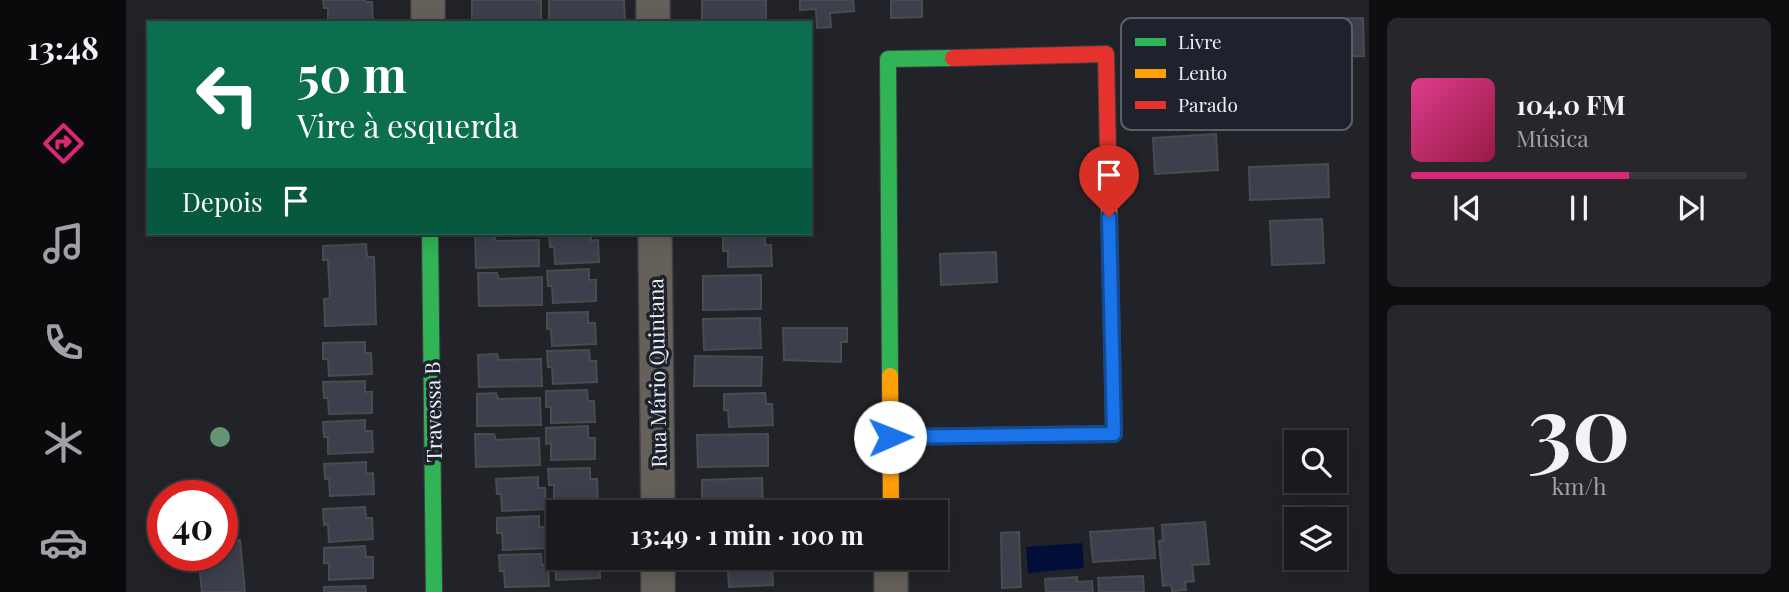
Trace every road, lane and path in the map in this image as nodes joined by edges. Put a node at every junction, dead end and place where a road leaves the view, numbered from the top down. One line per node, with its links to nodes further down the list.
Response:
1 (428, 0): 3 (street)
2 (653, 0): 4 (street)
3 (428, 21)
4 (653, 21)
5 (430, 235): 12 (street, Travessa B)
6 (655, 235): 8 (street, Rua Mário Quintana)
7 (890, 437): 7 (street); 9 (street)
8 (658, 500)
9 (891, 500)
10 (658, 570): 13 (street)
11 (891, 570): 14 (street)
12 (434, 592)
13 (658, 592)
14 (891, 592)

